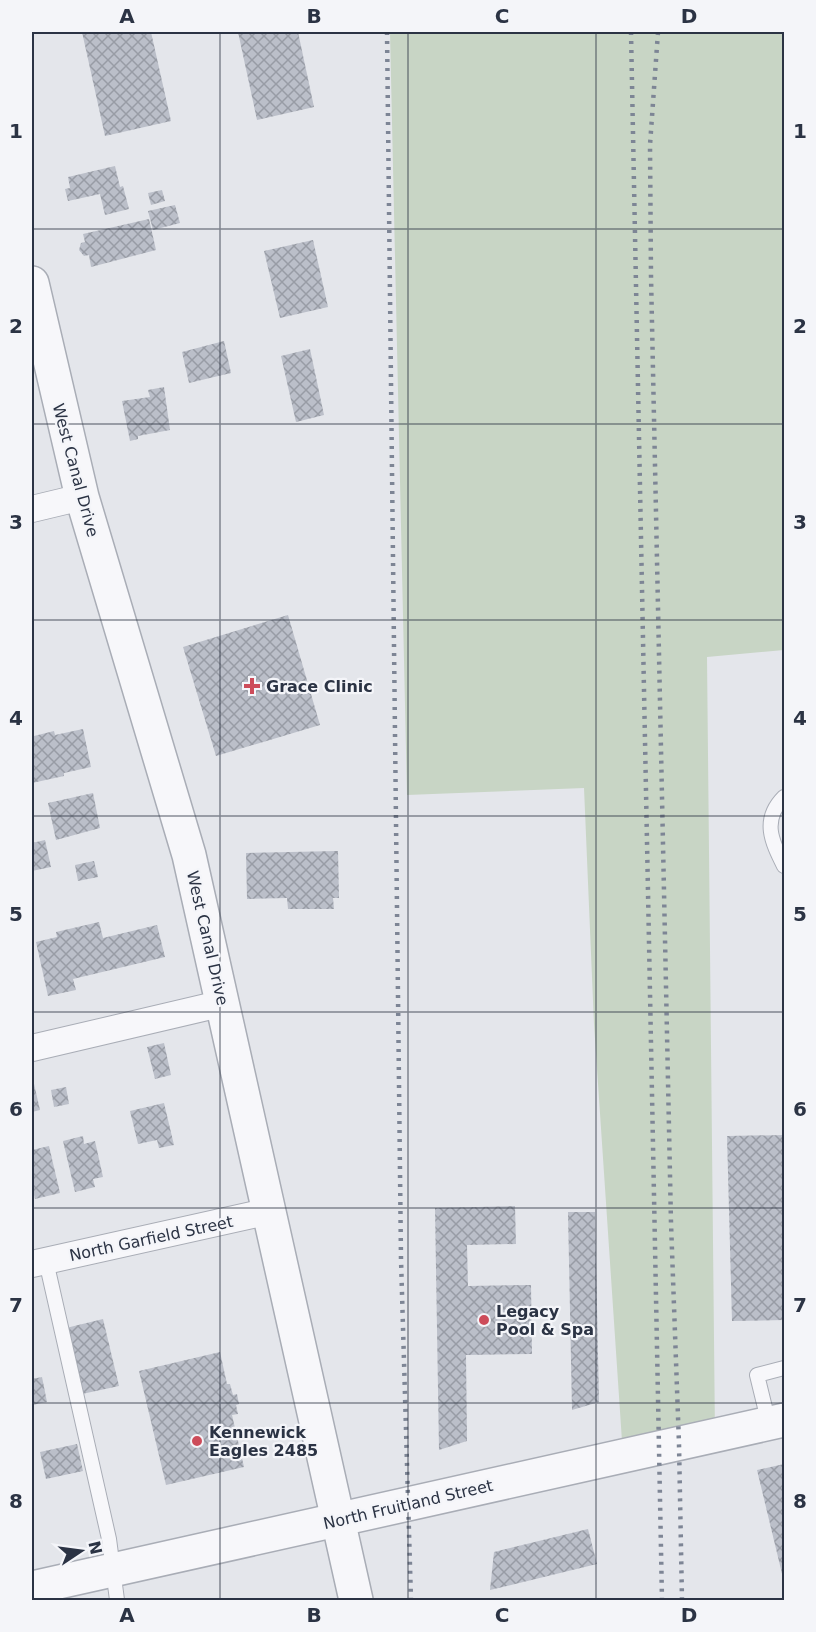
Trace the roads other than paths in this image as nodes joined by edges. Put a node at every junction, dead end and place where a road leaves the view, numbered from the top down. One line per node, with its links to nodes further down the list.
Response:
1 (32, 283): 2 (street, West Canal Drive)
2 (82, 497): 3 (street); 6 (street, West Canal Drive)
3 (32, 509)
4 (784, 797): 5 (lane)
5 (784, 866)
6 (224, 1003): 7 (street); 8 (street, West Canal Drive)
7 (32, 1047)
8 (270, 1211): 9 (street, North Garfield Street); 12 (street, West Canal Drive)
9 (39, 1262): 13 (lane)
10 (784, 1368): 11 (lane)
11 (777, 1422): 12 (street, North Fruitland Street)
12 (338, 1520): 13 (street, North Fruitland Street); 15 (street, West Canal Drive)
13 (115, 1585): 14 (street, North Fruitland Street)
14 (32, 1588)
15 (356, 1600)

